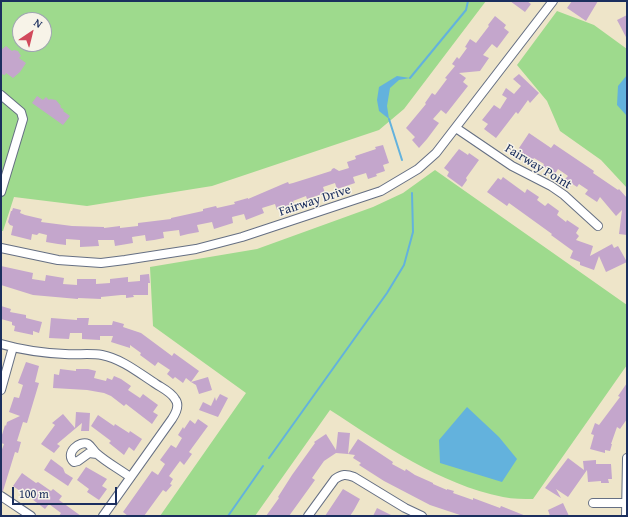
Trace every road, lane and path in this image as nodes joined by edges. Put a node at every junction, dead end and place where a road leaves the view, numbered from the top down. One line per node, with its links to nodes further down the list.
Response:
1 (553, 1): 3 (street, Fairway Drive)
2 (1, 95): 4 (street)
3 (459, 131): 5 (street, Fairway Point); 6 (street, Fairway Drive)
4 (1, 192)
5 (598, 226)
6 (1, 248)
7 (1, 344): 8 (street)
8 (13, 347): 9 (street); 12 (street)
9 (1, 390)
10 (97, 454): 12 (street)
11 (627, 458): 15 (street)
12 (130, 477): 18 (street)
13 (1, 496): 17 (street)
14 (593, 503): 15 (street)
15 (625, 503): 21 (street)
16 (411, 514): 19 (street); 20 (street)
17 (31, 516)
18 (103, 516)
19 (308, 516)
20 (422, 516)
21 (626, 516)

